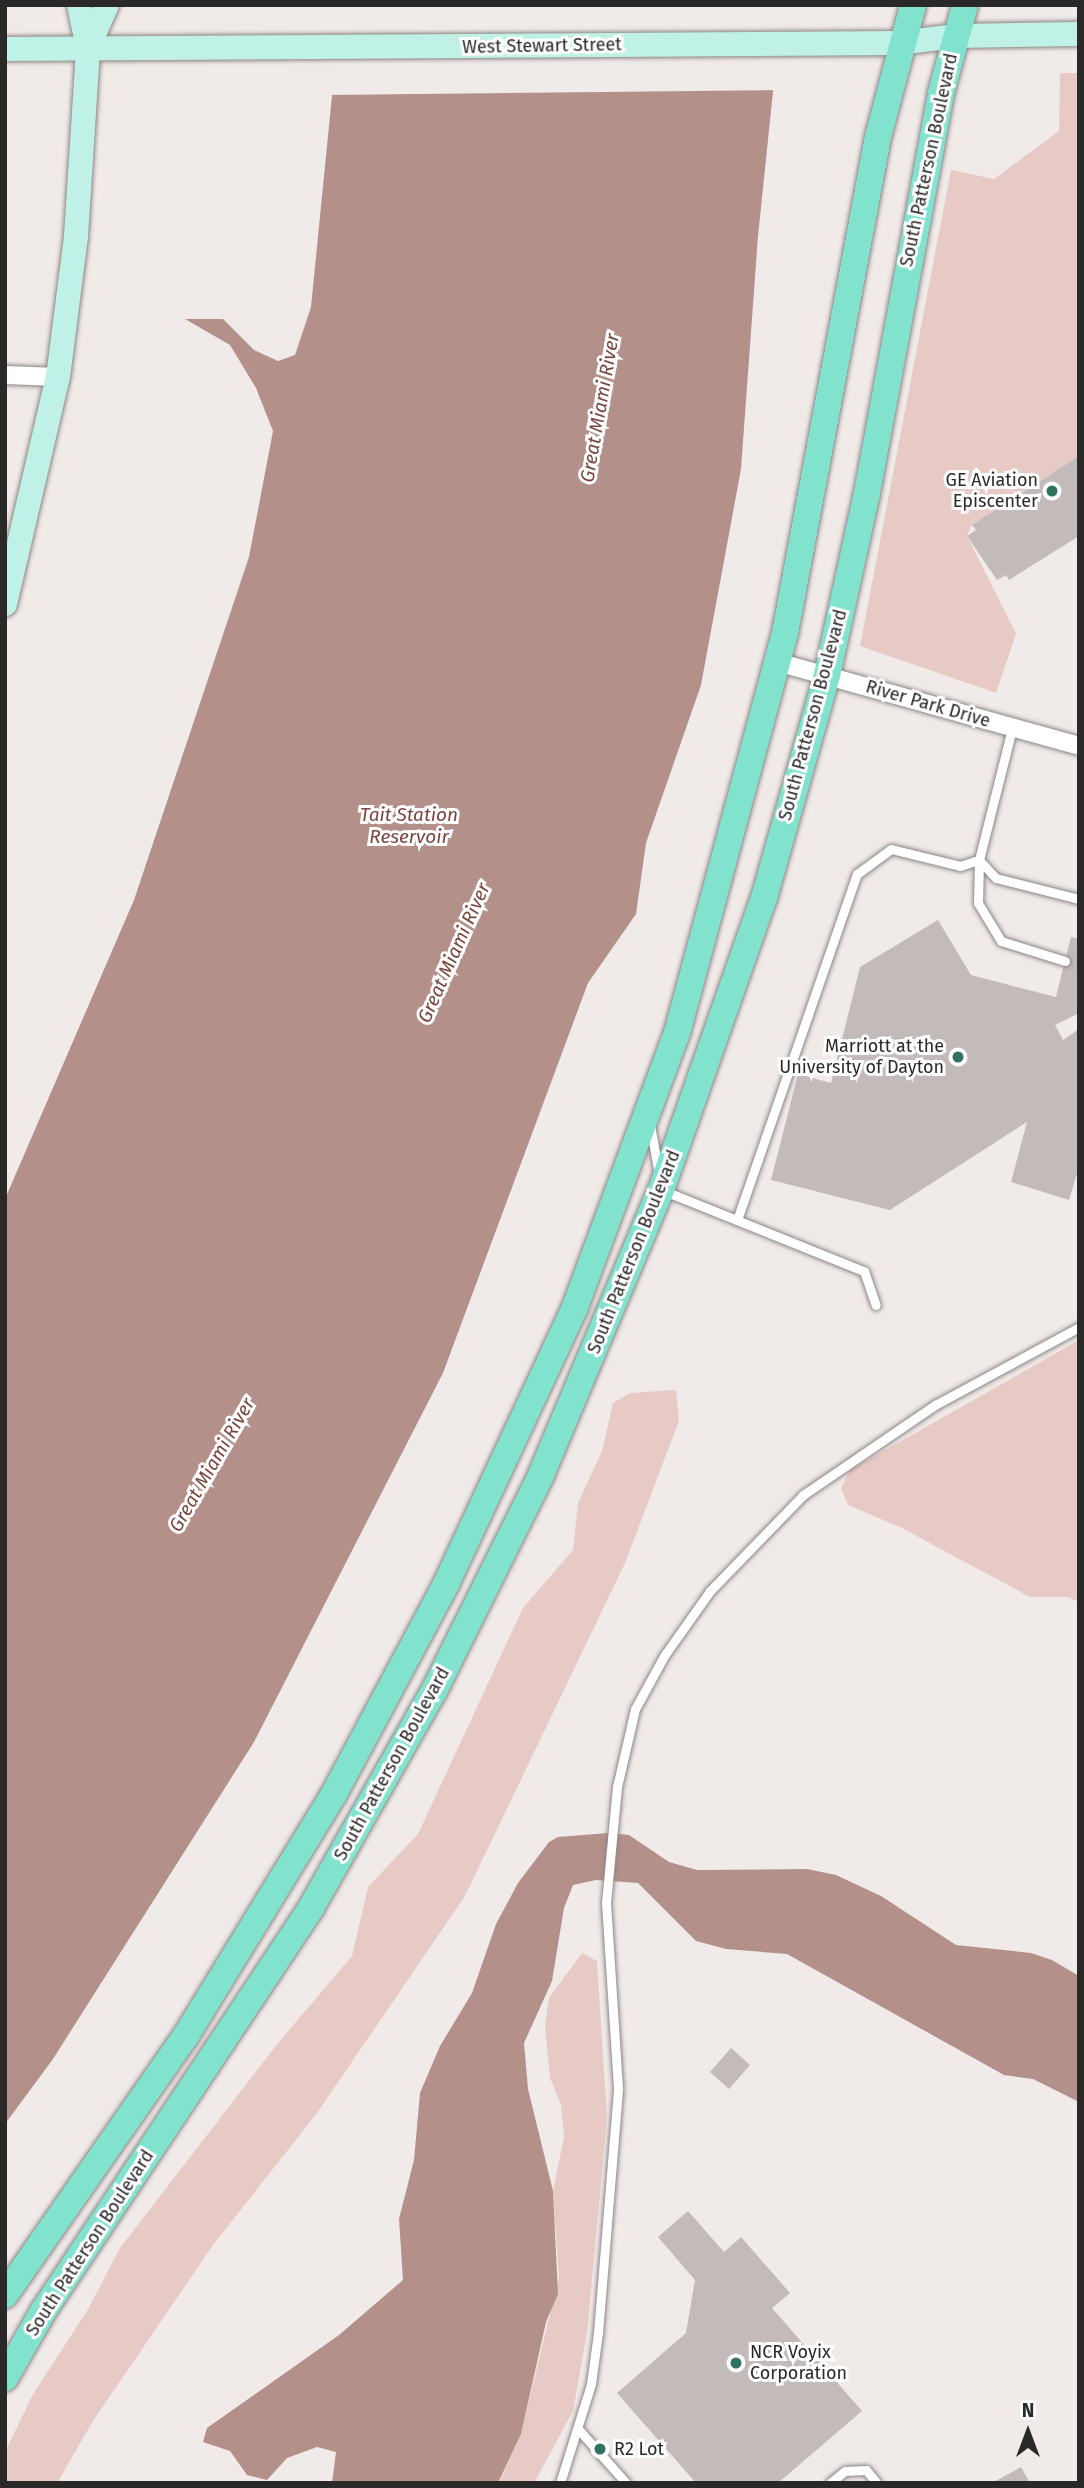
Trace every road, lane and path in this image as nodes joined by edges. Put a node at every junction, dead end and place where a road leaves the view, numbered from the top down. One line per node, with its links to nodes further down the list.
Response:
1 (79, 5): 8 (main road)
2 (107, 5): 8 (main road)
3 (913, 5): 7 (main road, South Patterson Boulevard)
4 (965, 5): 6 (main road, South Patterson Boulevard)
5 (1079, 34): 6 (main road, West Stewart Street)
6 (955, 36): 7 (main road, West Stewart Street); 14 (main road, South Patterson Boulevard)
7 (900, 43): 8 (main road, West Stewart Street); 13 (main road, South Patterson Boulevard)
8 (88, 48): 9 (main road, West Stewart Street); 11 (main road)
9 (5, 49)
10 (5, 375): 11 (street)
11 (58, 377): 12 (main road)
12 (5, 604)
13 (777, 662): 14 (street, River Park Drive); 20 (main road, South Patterson Boulevard)
14 (827, 675): 15 (street, River Park Drive); 21 (main road, South Patterson Boulevard)
15 (1012, 729): 16 (street, River Park Drive); 17 (lane)
16 (1079, 746)
17 (979, 860): 18 (lane); 19 (lane); 22 (lane)
18 (1079, 899)
19 (1065, 961)
20 (649, 1117): 21 (lane); 25 (main road, South Patterson Boulevard)
21 (661, 1189): 22 (lane); 26 (main road, South Patterson Boulevard)
22 (737, 1220): 23 (lane)
23 (876, 1305)
24 (1079, 1327): 27 (lane)
25 (5, 2295)
26 (5, 2378)
27 (579, 2430): 28 (lane); 29 (lane)
28 (560, 2483)
29 (626, 2483)
30 (830, 2483): 31 (lane)
31 (877, 2483)

